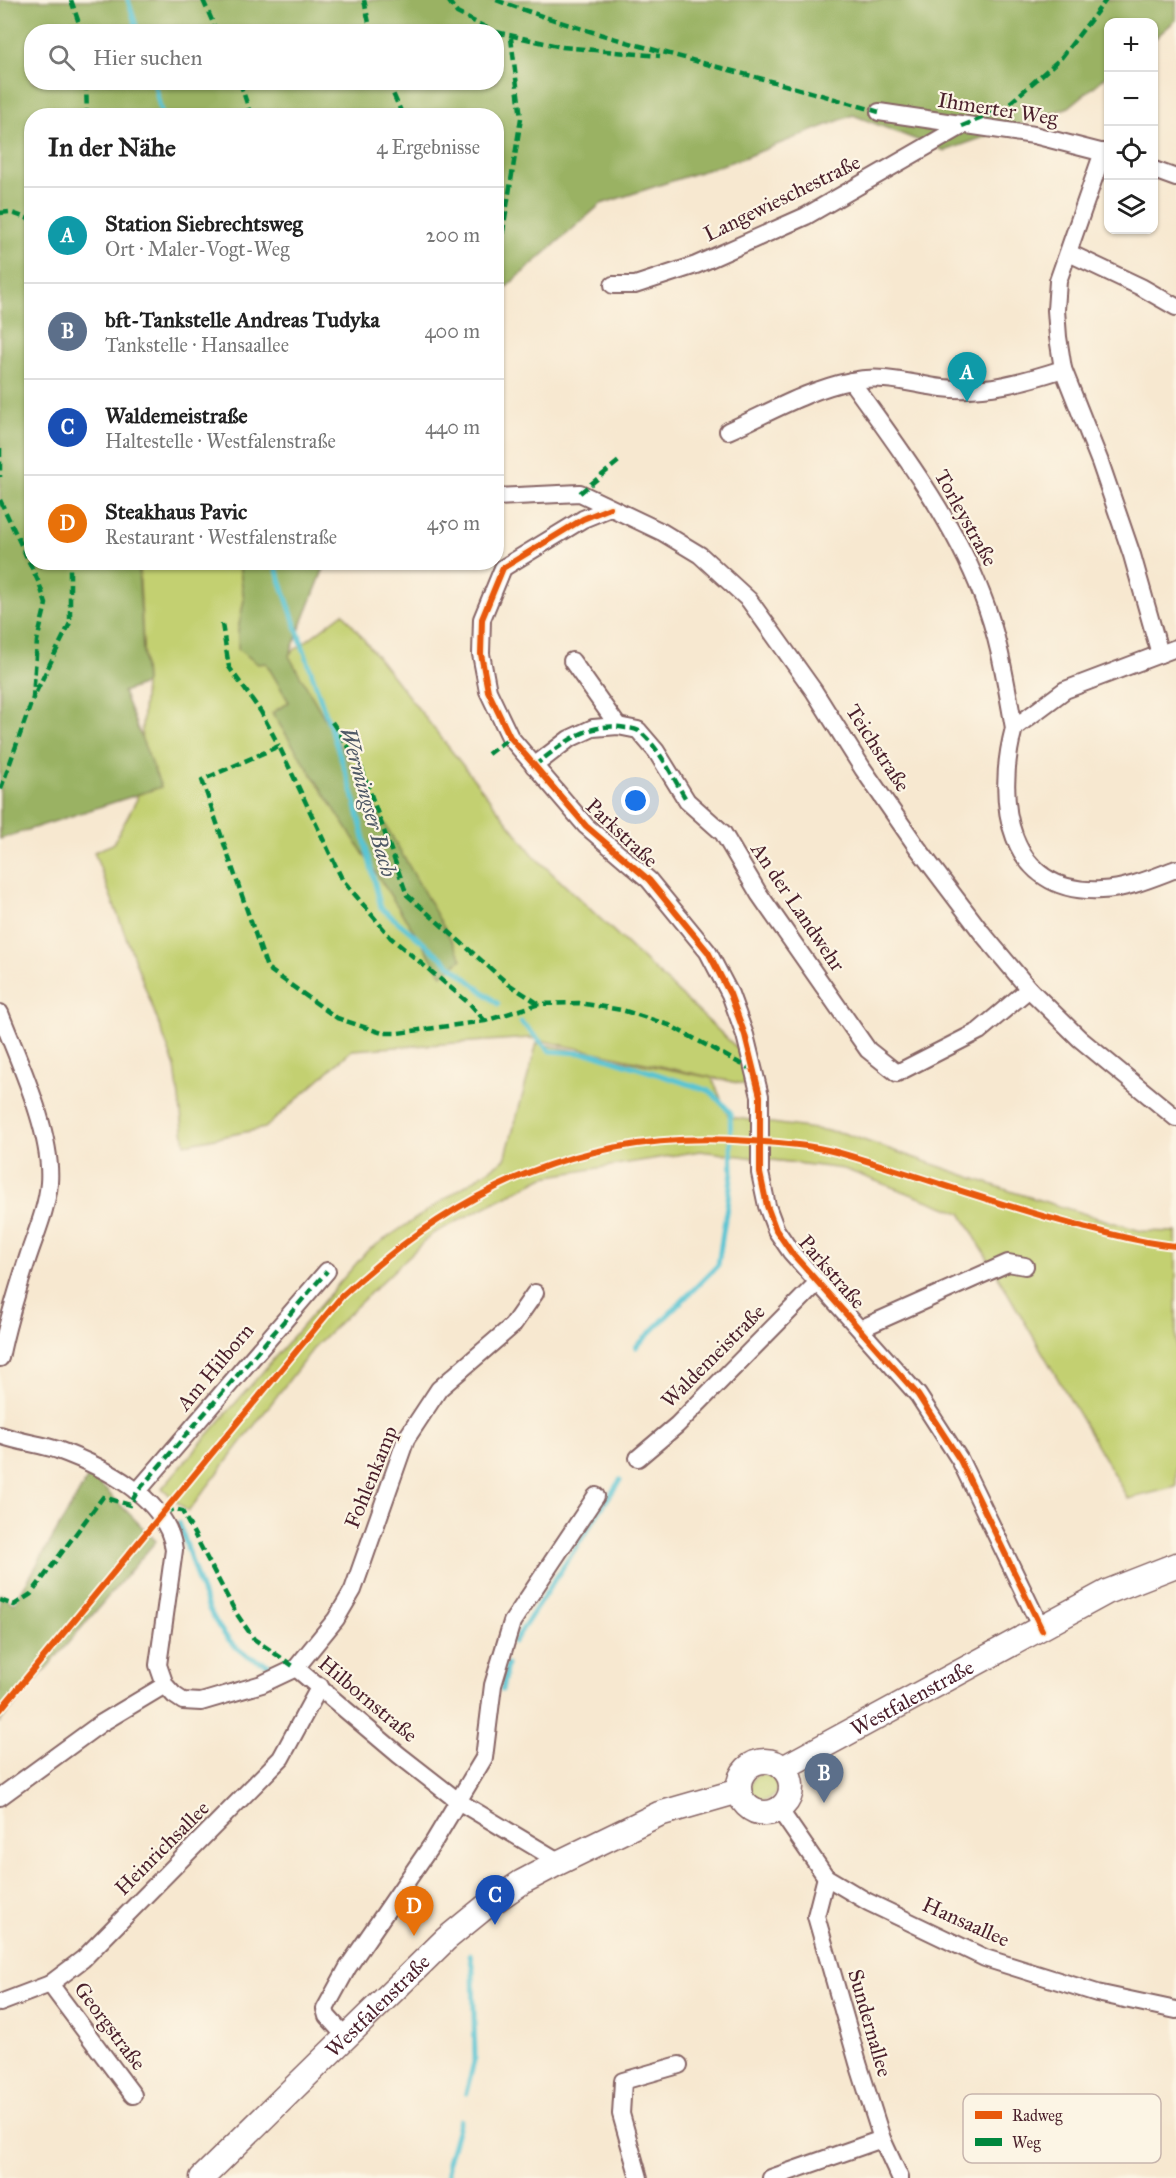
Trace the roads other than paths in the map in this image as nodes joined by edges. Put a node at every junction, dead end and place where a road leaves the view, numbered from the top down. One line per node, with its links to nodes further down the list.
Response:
1 (879, 112): 2 (street, Ihmerter Weg)
2 (962, 126): 3 (street, Ihmerter Weg); 8 (street, Langewieschestraße)
3 (1104, 152)
4 (1104, 158): 7 (street)
5 (1158, 171): 6 (street)
6 (1176, 178)
7 (1069, 253): 9 (street); 10 (street)
8 (613, 285)
9 (1176, 308)
10 (1063, 369): 11 (street); 17 (street)
11 (851, 381): 12 (street); 20 (street, Torleystraße)
12 (728, 431)
13 (504, 497): 14 (street, Teichstraße)
14 (610, 508): 15 (street, Parkstraße); 23 (street, Teichstraße)
15 (504, 567)
16 (502, 570): 21 (street, Parkstraße)
17 (1168, 651): 20 (street)
18 (572, 661): 19 (street)
19 (618, 726): 21 (street); 23 (street, An der Landwehr)
20 (1014, 728): 22 (street)
21 (534, 766): 28 (street, Parkstraße)
22 (1176, 869)
23 (1029, 989): 25 (street, Teichstraße)
24 (0, 1013): 31 (street)
25 (1176, 1118)
26 (1025, 1266): 30 (street, Parkstraße)
27 (327, 1271): 34 (street, Am Hilborn)
28 (818, 1282): 30 (street, Parkstraße); 33 (street, Waldemeistraße)
29 (535, 1293): 38 (street, Fohlenkamp)
30 (860, 1329): 37 (street, Parkstraße)
31 (0, 1358)
32 (0, 1435): 34 (street)
33 (638, 1458)
34 (137, 1492): 39 (street)
35 (596, 1496): 44 (street)
36 (1170, 1568): 37 (main road, Westfalenstraße)
37 (1042, 1630): 41 (main road, Westfalenstraße)
38 (297, 1668): 39 (street, Hilbornstraße); 40 (street, Hilbornstraße)
39 (165, 1685): 43 (street)
40 (320, 1686): 44 (street, Hilbornstraße); 48 (street, Heinrichsallee)
41 (783, 1768): 42 (main road); 45 (main road)
42 (739, 1791): 45 (main road); 46 (main road, Westfalenstraße)
43 (0, 1797)
44 (458, 1801): 46 (street, Hilbornstraße); 51 (street)
45 (779, 1809): 47 (street, Hansaallee)
46 (560, 1862): 51 (main road, Westfalenstraße)
47 (826, 1877): 50 (street, Hansaallee); 54 (street, Sundernallee)
48 (50, 1984): 49 (street, Heinrichsallee); 53 (street, Georgstraße)
49 (0, 2003)
50 (1176, 2010)
51 (346, 2037): 55 (main road, Westfalenstraße)
52 (679, 2064): 56 (street)
53 (133, 2095)
54 (882, 2139): 57 (street); 58 (street, Sundernallee)
55 (202, 2178)
56 (639, 2178)
57 (771, 2178)
58 (900, 2178)

